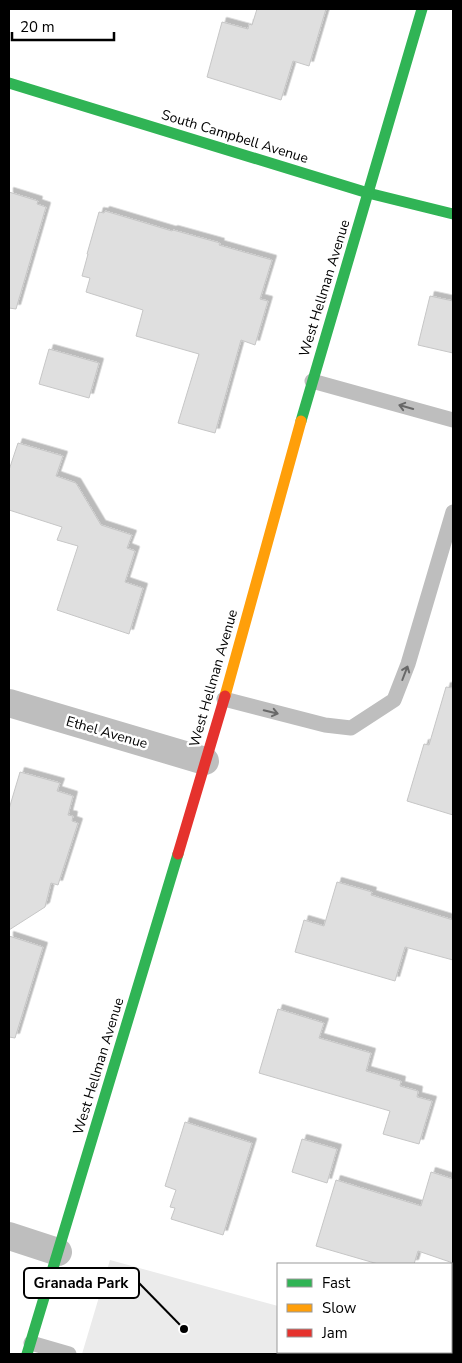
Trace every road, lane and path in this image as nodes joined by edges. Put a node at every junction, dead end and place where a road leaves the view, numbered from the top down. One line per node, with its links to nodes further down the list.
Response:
1 (422, 9): 3 (street, West Hellman Avenue)
2 (9, 83): 3 (street, South Campbell Avenue)
3 (368, 193): 4 (street, South Campbell Avenue); 5 (street, West Hellman Avenue)
4 (453, 214)
5 (312, 381): 6 (lane, one-way to 5); 8 (street, West Hellman Avenue)
6 (453, 420)
7 (453, 512): 8 (lane, one-way to 7)
8 (224, 699): 10 (street, West Hellman Avenue)
9 (9, 703): 10 (street, Ethel Avenue)
10 (205, 761): 12 (street, West Hellman Avenue)
11 (9, 1236): 12 (street)
12 (58, 1252): 13 (street, West Hellman Avenue)
13 (29, 1348): 14 (lane)
14 (69, 1354)

